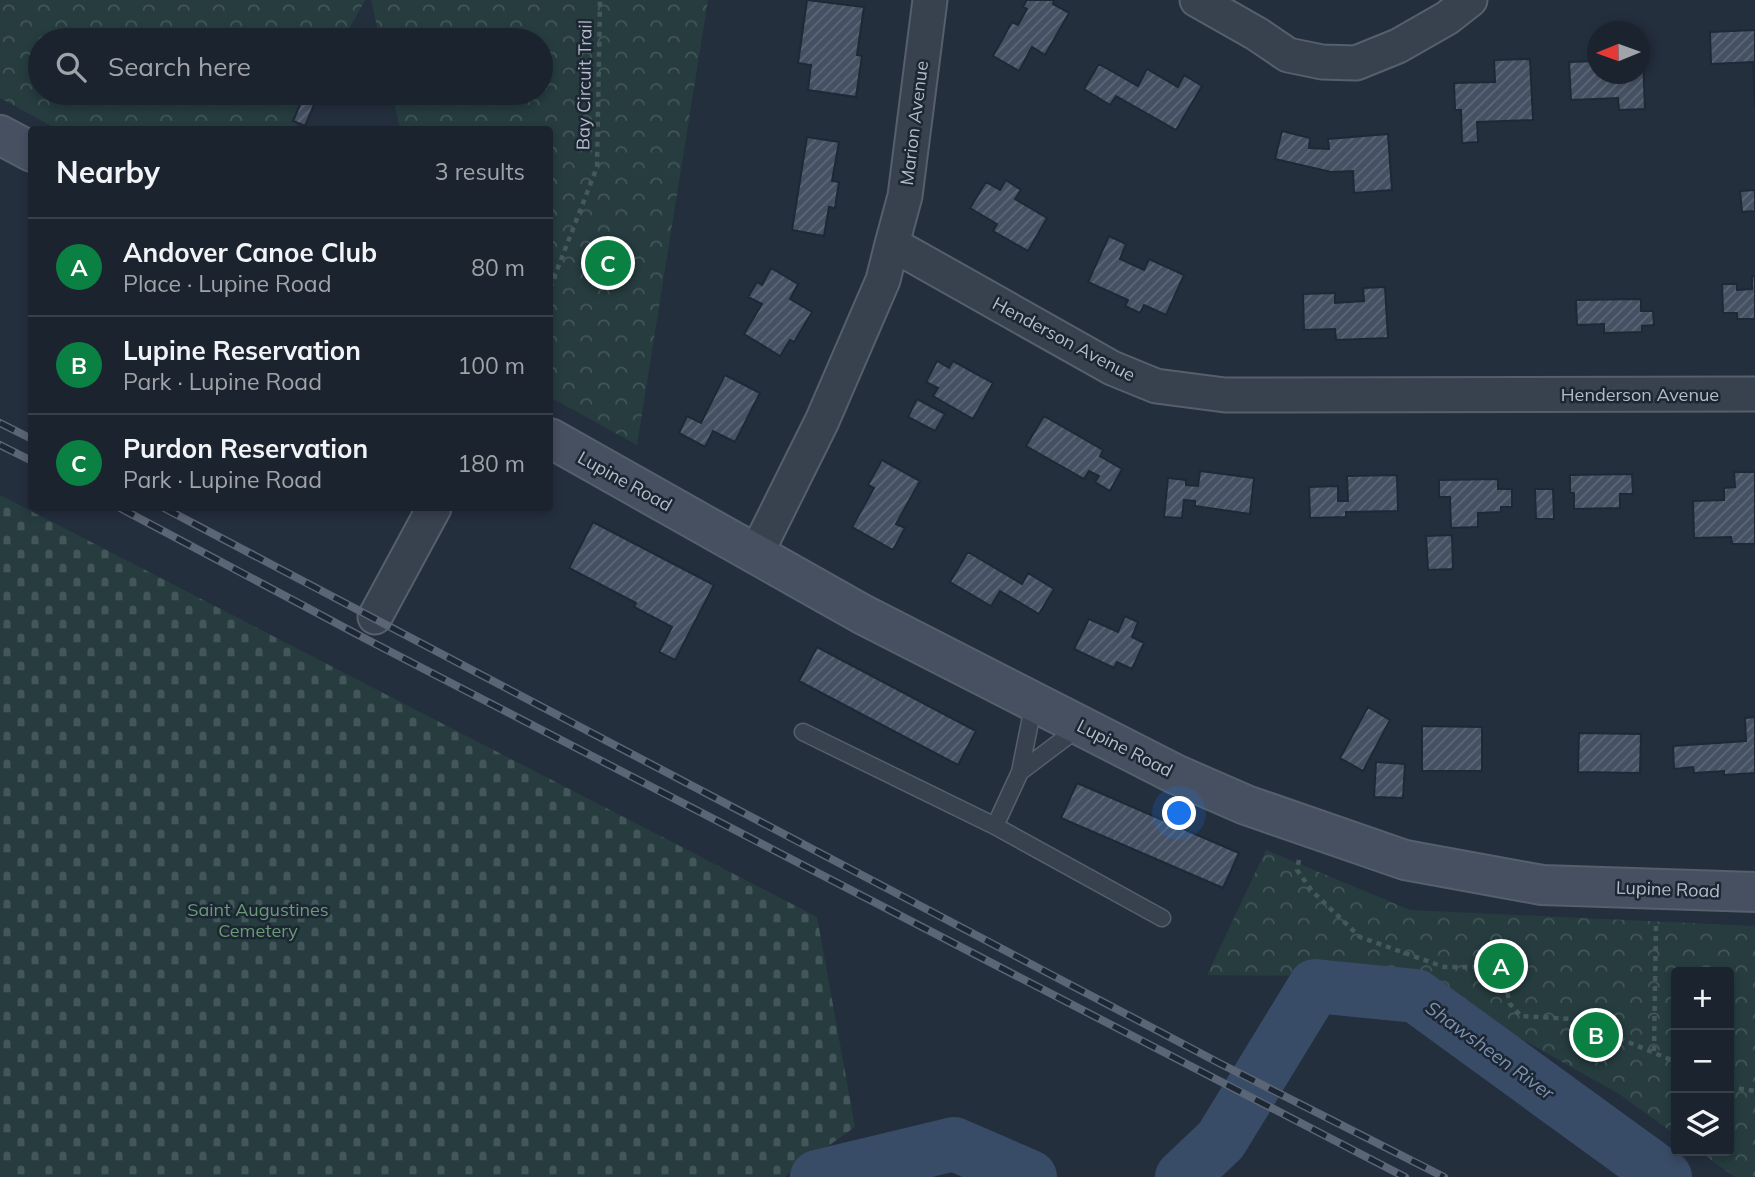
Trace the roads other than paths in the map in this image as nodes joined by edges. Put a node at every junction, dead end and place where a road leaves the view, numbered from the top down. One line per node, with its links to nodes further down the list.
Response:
1 (930, 0): 6 (street, Marion Avenue)
2 (1197, 0): 3 (street)
3 (1470, 0)
4 (0, 135): 5 (street)
5 (28, 150)
6 (892, 244): 7 (street, Henderson Avenue); 10 (street)
7 (1755, 394)
8 (553, 440): 10 (street, Lupine Road)
9 (432, 511): 11 (street)
10 (756, 554): 12 (street, Lupine Road)
11 (375, 617)
12 (1034, 702): 13 (street, Lupine Road); 15 (lane)
13 (1081, 726): 15 (lane); 17 (street, Lupine Road)
14 (803, 732): 16 (lane)
15 (1020, 772): 16 (lane)
16 (995, 827): 18 (lane)
17 (1755, 892)
18 (1162, 918)

